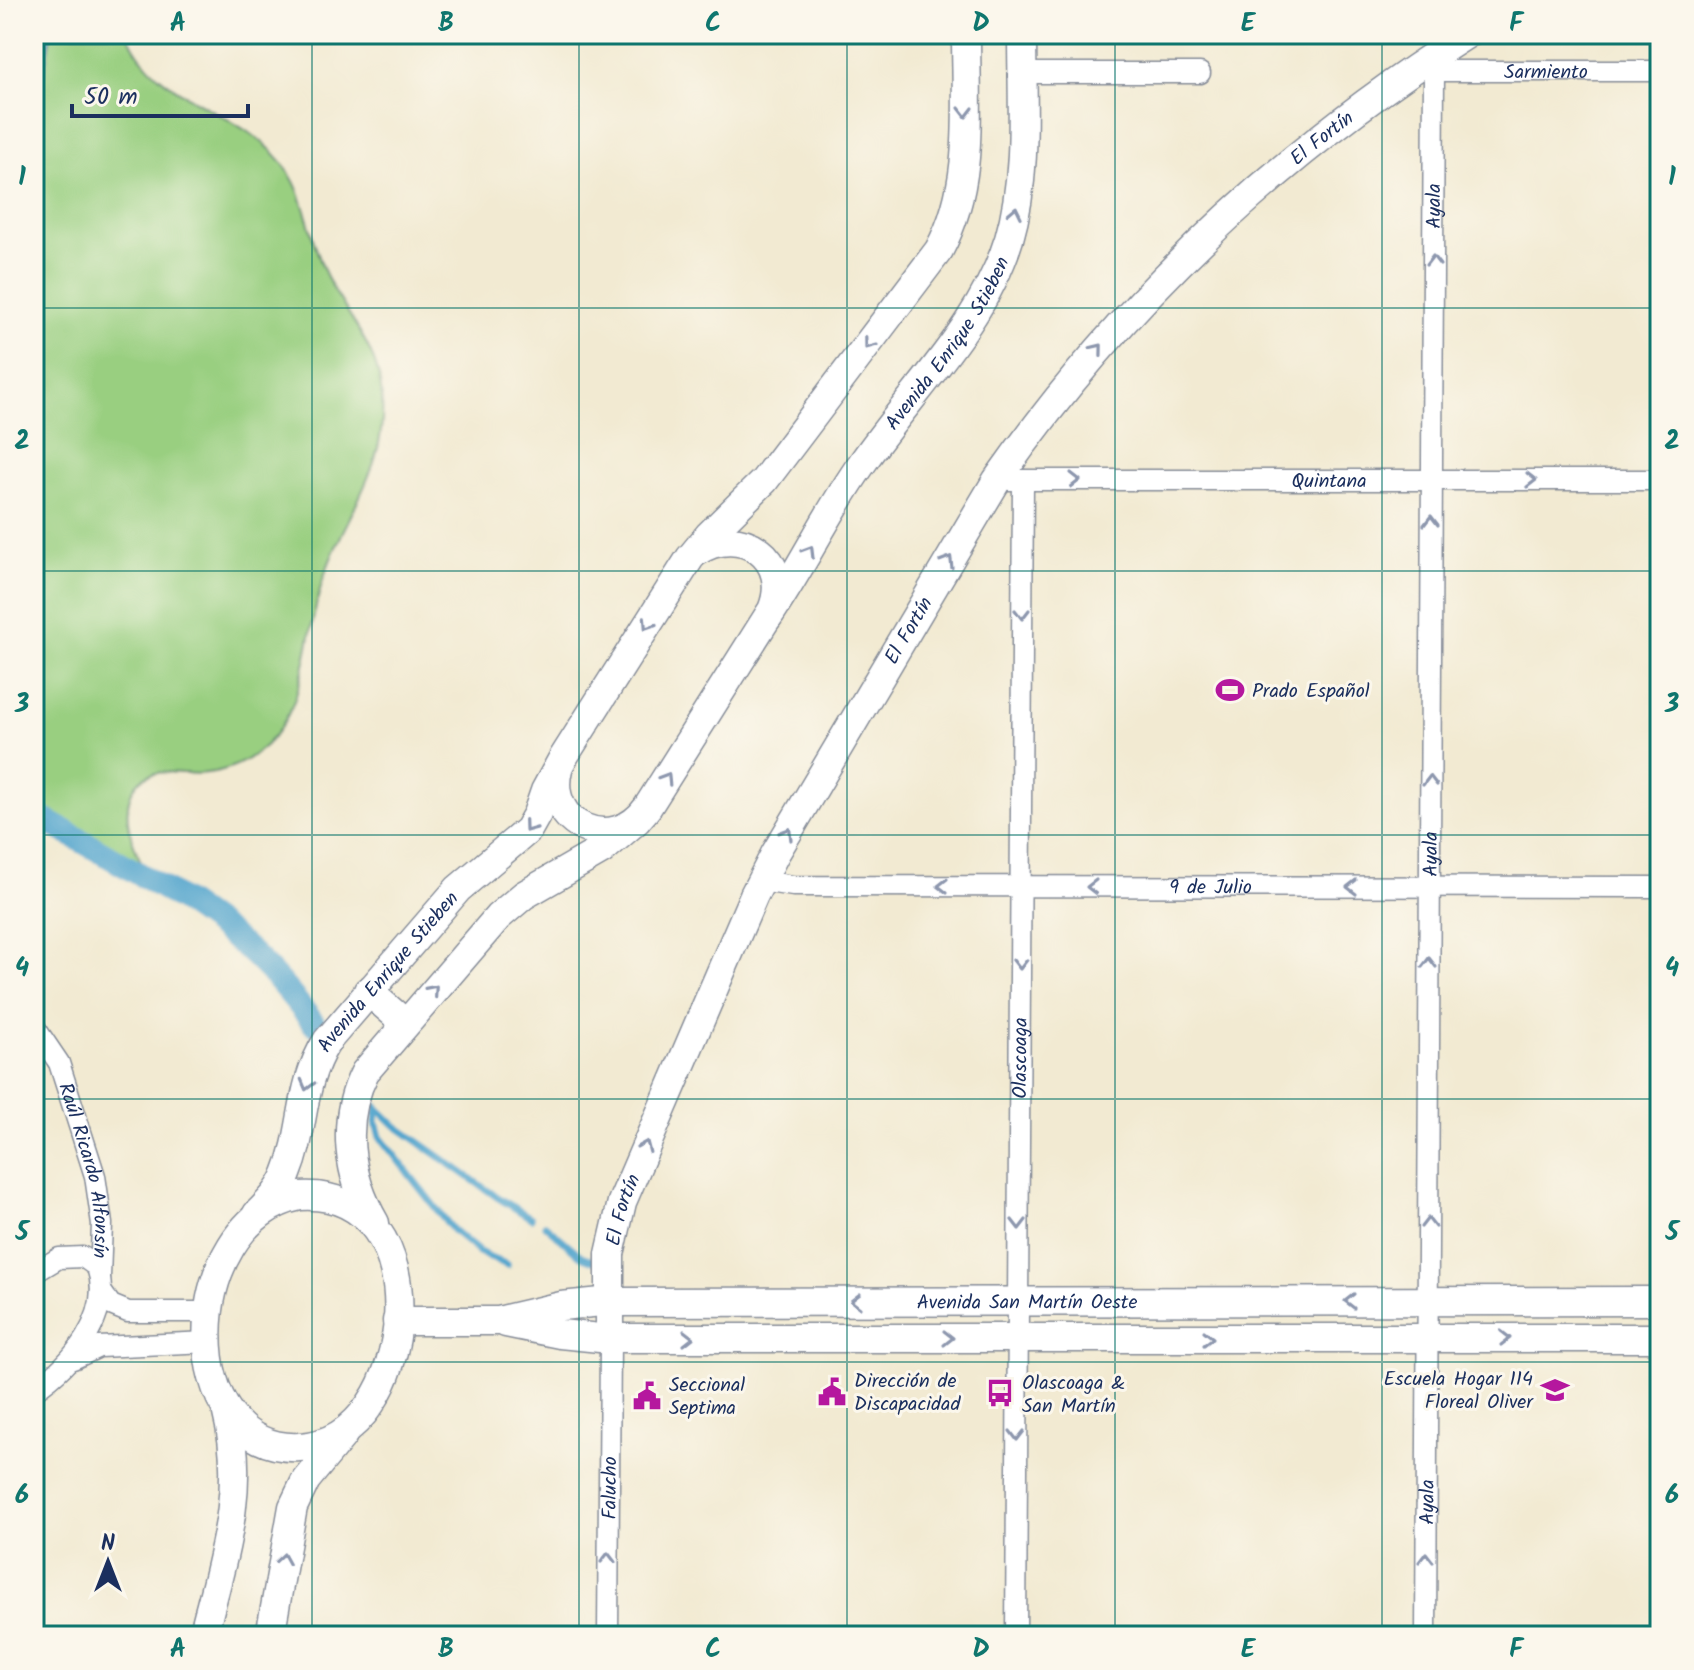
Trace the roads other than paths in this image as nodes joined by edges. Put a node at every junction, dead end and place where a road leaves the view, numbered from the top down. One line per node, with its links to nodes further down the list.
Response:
1 (966, 34): 11 (main road, Avenida Enrique Stieben, one-way to 11)
2 (1022, 34): 6 (main road, Avenida Enrique Stieben)
3 (1467, 34): 4 (main road, El Fortín)
4 (1430, 66): 5 (street, Sarmiento); 8 (main road, El Fortín, one-way to 4); 9 (street, Ayala, one-way to 4)
5 (1660, 71)
6 (1022, 73): 7 (street); 12 (main road, Avenida Enrique Stieben, one-way to 6)
7 (1200, 73)
8 (1010, 480): 9 (street, Quintana, one-way to 9); 15 (main road, El Fortín, one-way to 8); 16 (street, Olascoaga, one-way to 16)
9 (1431, 480): 10 (street, Quintana, one-way to 10); 17 (street, Ayala, one-way to 9)
10 (1660, 480)
11 (690, 558): 12 (main road, Avenida Enrique Stieben); 13 (main road, Avenida Enrique Stieben, one-way to 13)
12 (768, 617): 14 (main road, Avenida Enrique Stieben, one-way to 12)
13 (563, 758): 14 (main road, Avenida Enrique Stieben); 19 (main road, Avenida Enrique Stieben, one-way to 19)
14 (637, 820): 20 (main road, one-way to 14)
15 (761, 881): 16 (street, 9 de Julio, one-way to 15); 29 (main road, El Fortín, one-way to 15)
16 (1021, 886): 17 (street, 9 de Julio, one-way to 16); 26 (street, Olascoaga, one-way to 26)
17 (1430, 887): 18 (street, 9 de Julio); 27 (street, Ayala, one-way to 17)
18 (1660, 887)
19 (368, 991): 20 (main road); 22 (main road, Avenida Enrique Stieben, one-way to 22)
20 (405, 1023): 23 (main road)
21 (34, 1026): 25 (street, Raúl Ricardo Alfonsín)
22 (257, 1214): 23 (main road); 30 (main road)
23 (379, 1231): 31 (main road)
24 (34, 1273): 25 (street, Raúl Ricardo Alfonsín)
25 (100, 1284): 30 (street); 38 (street, Raúl Ricardo Alfonsín)
26 (1018, 1301): 27 (main road, Avenida San Martín Oeste, one-way to 26); 29 (main road, Avenida San Martín Oeste, one-way to 29); 34 (street, Olascoaga)
27 (1428, 1301): 28 (main road, Avenida San Martín Oeste); 35 (street, Ayala)
28 (1660, 1301)
29 (610, 1302): 32 (main road, Avenida San Martín Oeste); 33 (main road, El Fortín)
30 (209, 1312): 37 (main road)
31 (397, 1321): 32 (main road, Avenida San Martín Oeste); 41 (main road)
32 (498, 1321): 33 (main road, Avenida San Martín Oeste)
33 (610, 1338): 34 (main road, Avenida San Martín Oeste, one-way to 34); 44 (street, Falucho, one-way to 33)
34 (1018, 1338): 35 (main road, Avenida San Martín Oeste, one-way to 35); 45 (street, Olascoaga, one-way to 45)
35 (1427, 1338): 36 (main road, Avenida San Martín Oeste, one-way to 36); 46 (street, Ayala, one-way to 35)
36 (1660, 1338)
37 (208, 1342): 38 (street); 40 (main road)
38 (66, 1363): 39 (street, Raúl Ricardo Alfonsín)
39 (34, 1390)
40 (226, 1408): 41 (main road); 42 (main road)
41 (353, 1424): 43 (main road, one-way to 41)
42 (203, 1636)
43 (270, 1636)
44 (608, 1636)
45 (1016, 1636)
46 (1426, 1636)

